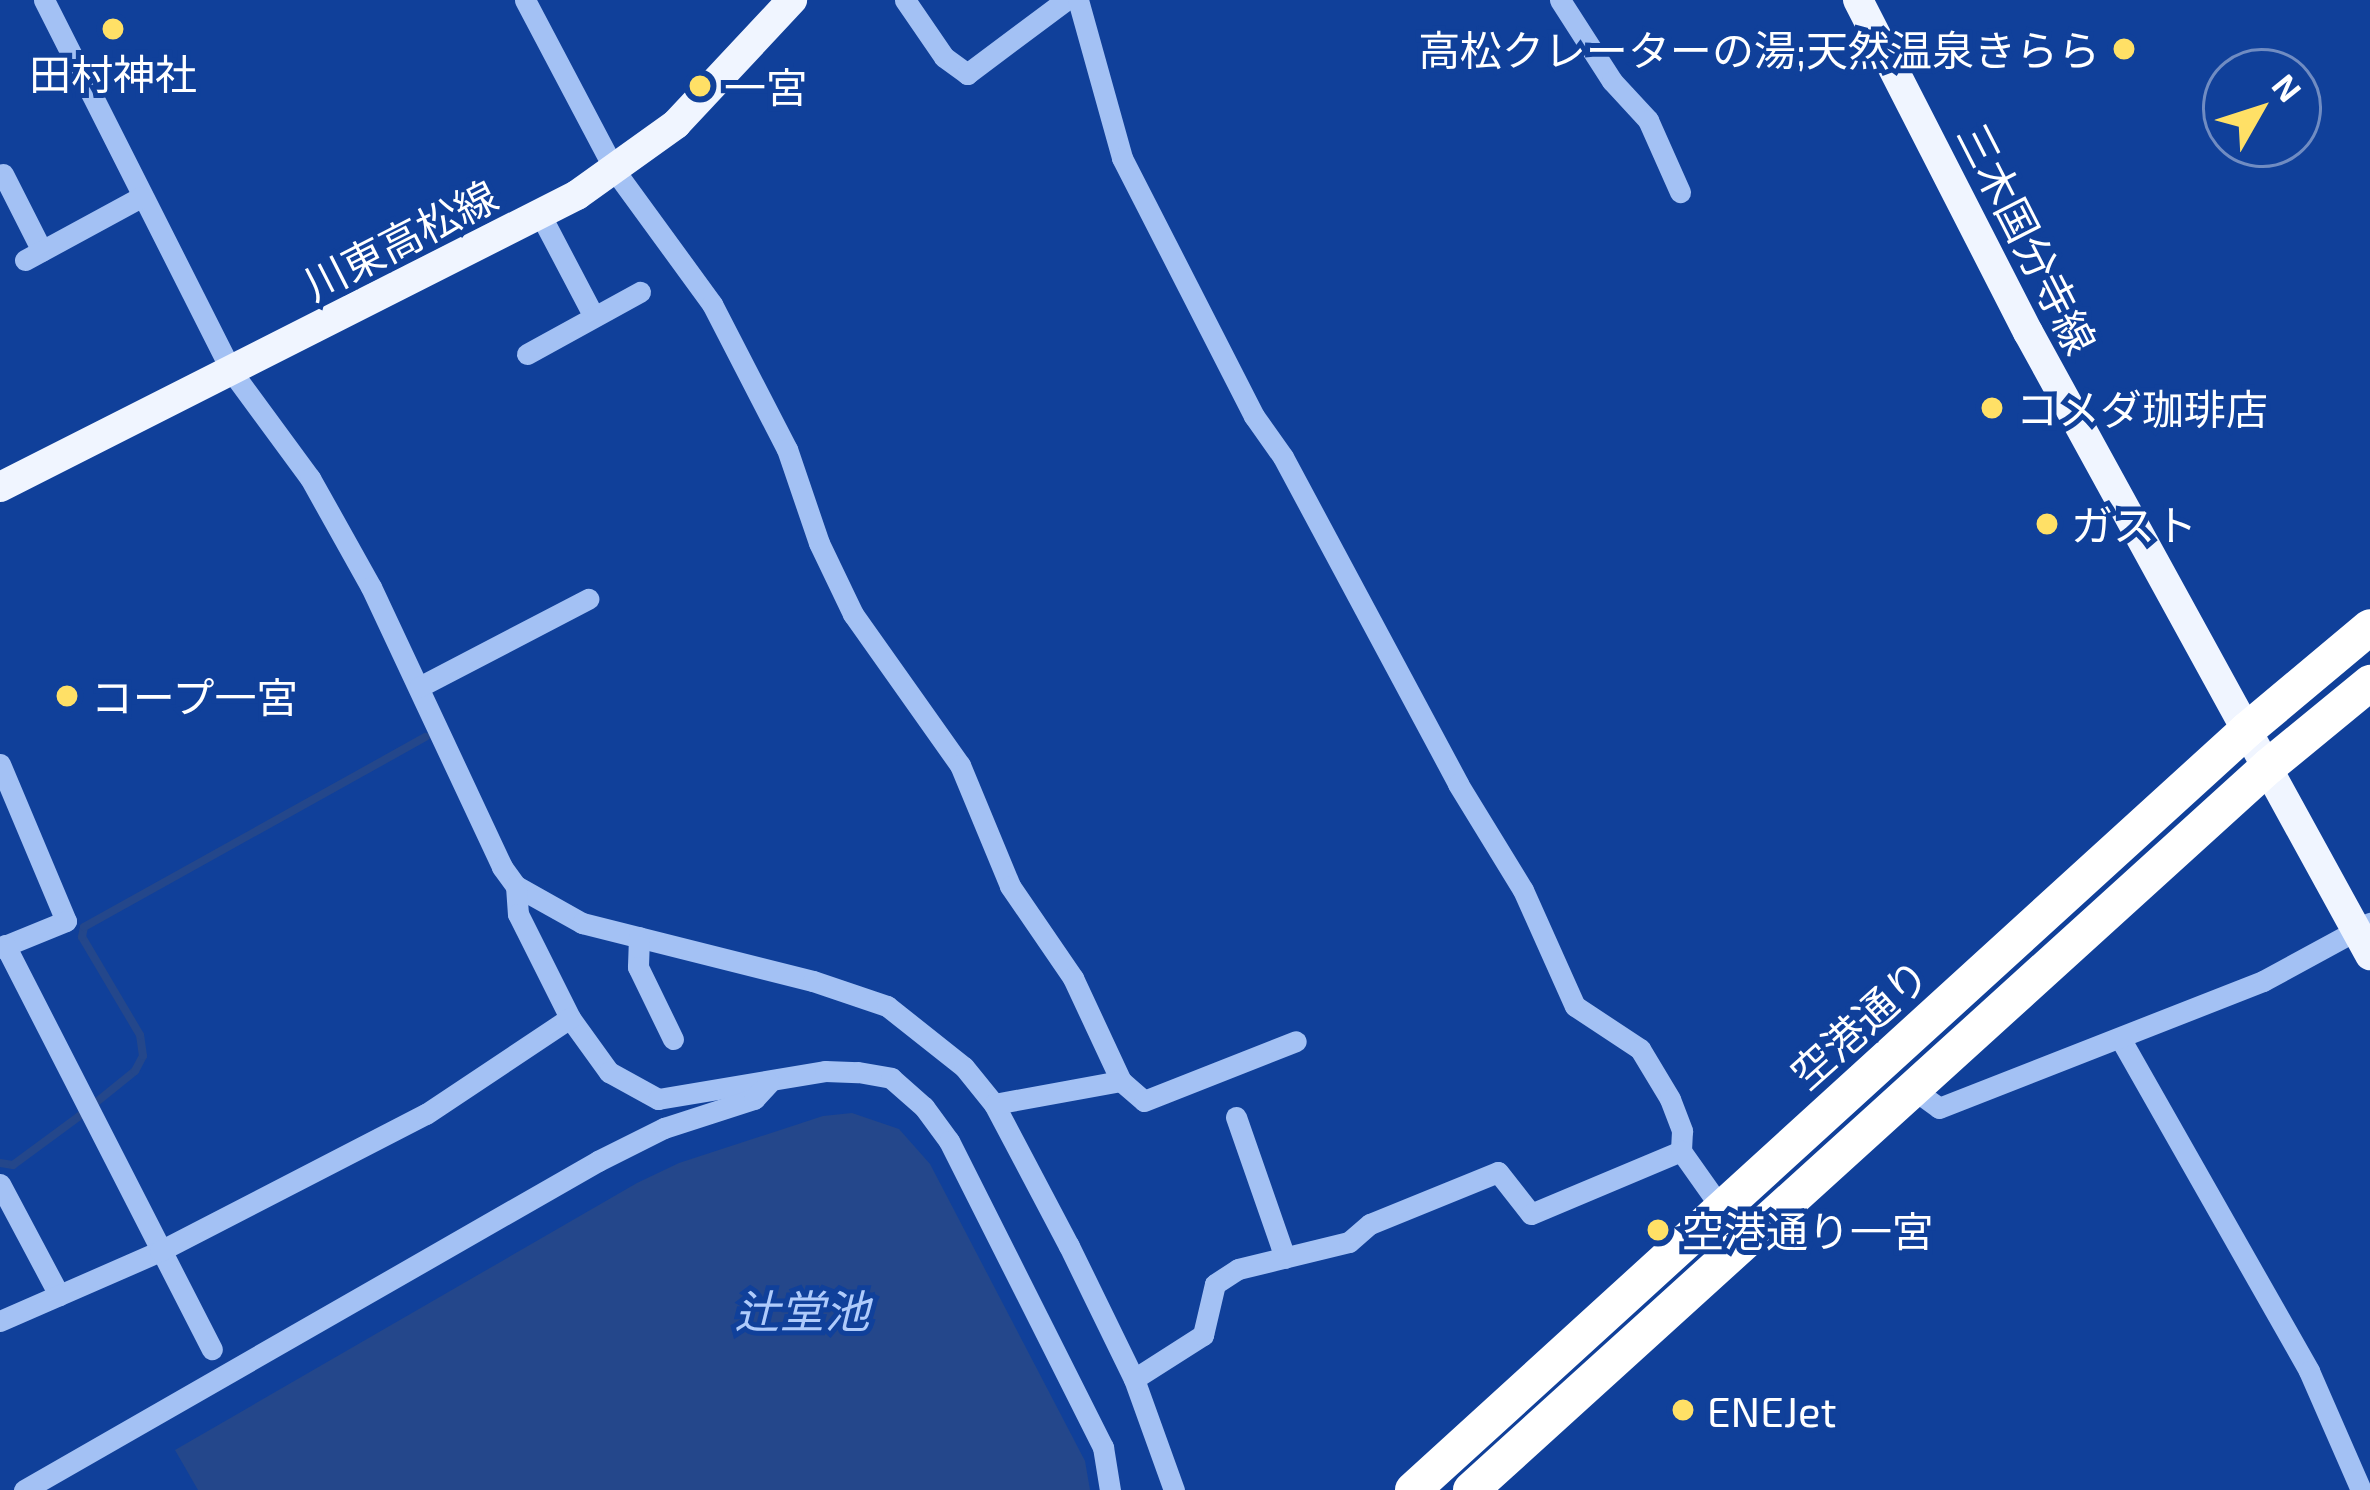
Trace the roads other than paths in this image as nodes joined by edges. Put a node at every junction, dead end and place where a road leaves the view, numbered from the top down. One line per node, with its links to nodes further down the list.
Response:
1 (44, 0): 12 (street)
2 (525, 0): 9 (street)
3 (792, 0): 9 (main road, 川東高松線)
4 (905, 0): 5 (street)
5 (1066, 0)
6 (1078, 0): 39 (street)
7 (1560, 0): 11 (street)
8 (1858, 0): 23 (main road, 三木国分寺線)
9 (615, 171): 13 (main road, 川東高松線); 34 (street)
10 (3, 174): 12 (street)
11 (1680, 192)
12 (142, 197): 17 (street)
13 (540, 214): 15 (street); 17 (main road, 川東高松線)
14 (640, 292): 15 (street)
15 (593, 315): 16 (street)
16 (526, 354)
17 (232, 372): 18 (main road, 川東高松線); 22 (street)
18 (0, 487)
19 (588, 598): 22 (street)
20 (2370, 627): 23 (highway, 空港通り)
21 (2370, 683): 24 (highway, 空港通り)
22 (419, 687): 26 (street)
23 (2247, 730): 24 (main road, 三木国分寺線); 41 (highway, 空港通り)
24 (2269, 766): 27 (main road, 三木国分寺線); 36 (highway, 空港通り)
25 (1, 768): 29 (street)
26 (516, 886): 28 (street); 30 (street)
27 (2366, 936): 31 (street)
28 (639, 938): 32 (street); 37 (street)
29 (2, 947): 42 (street)
30 (570, 1018): 35 (street); 42 (street)
31 (2120, 1037): 36 (street); 53 (street)
32 (673, 1039)
33 (1296, 1041): 34 (street)
34 (1121, 1081): 37 (street)
35 (769, 1082): 48 (street); 49 (street)
36 (1913, 1089): 52 (highway, 空港通り)
37 (994, 1104): 47 (street)
38 (1236, 1117): 43 (street)
39 (1681, 1151): 41 (street); 43 (street)
40 (0, 1184): 44 (street)
41 (1722, 1209): 51 (highway, 空港通り)
42 (160, 1251): 44 (street); 46 (street)
43 (1285, 1258): 47 (street)
44 (59, 1295): 45 (street)
45 (0, 1321)
46 (212, 1349)
47 (1134, 1379): 50 (street)
48 (24, 1490)
49 (1109, 1490)
50 (1174, 1490)
51 (1414, 1490)
52 (1471, 1490)
53 (2361, 1490)

